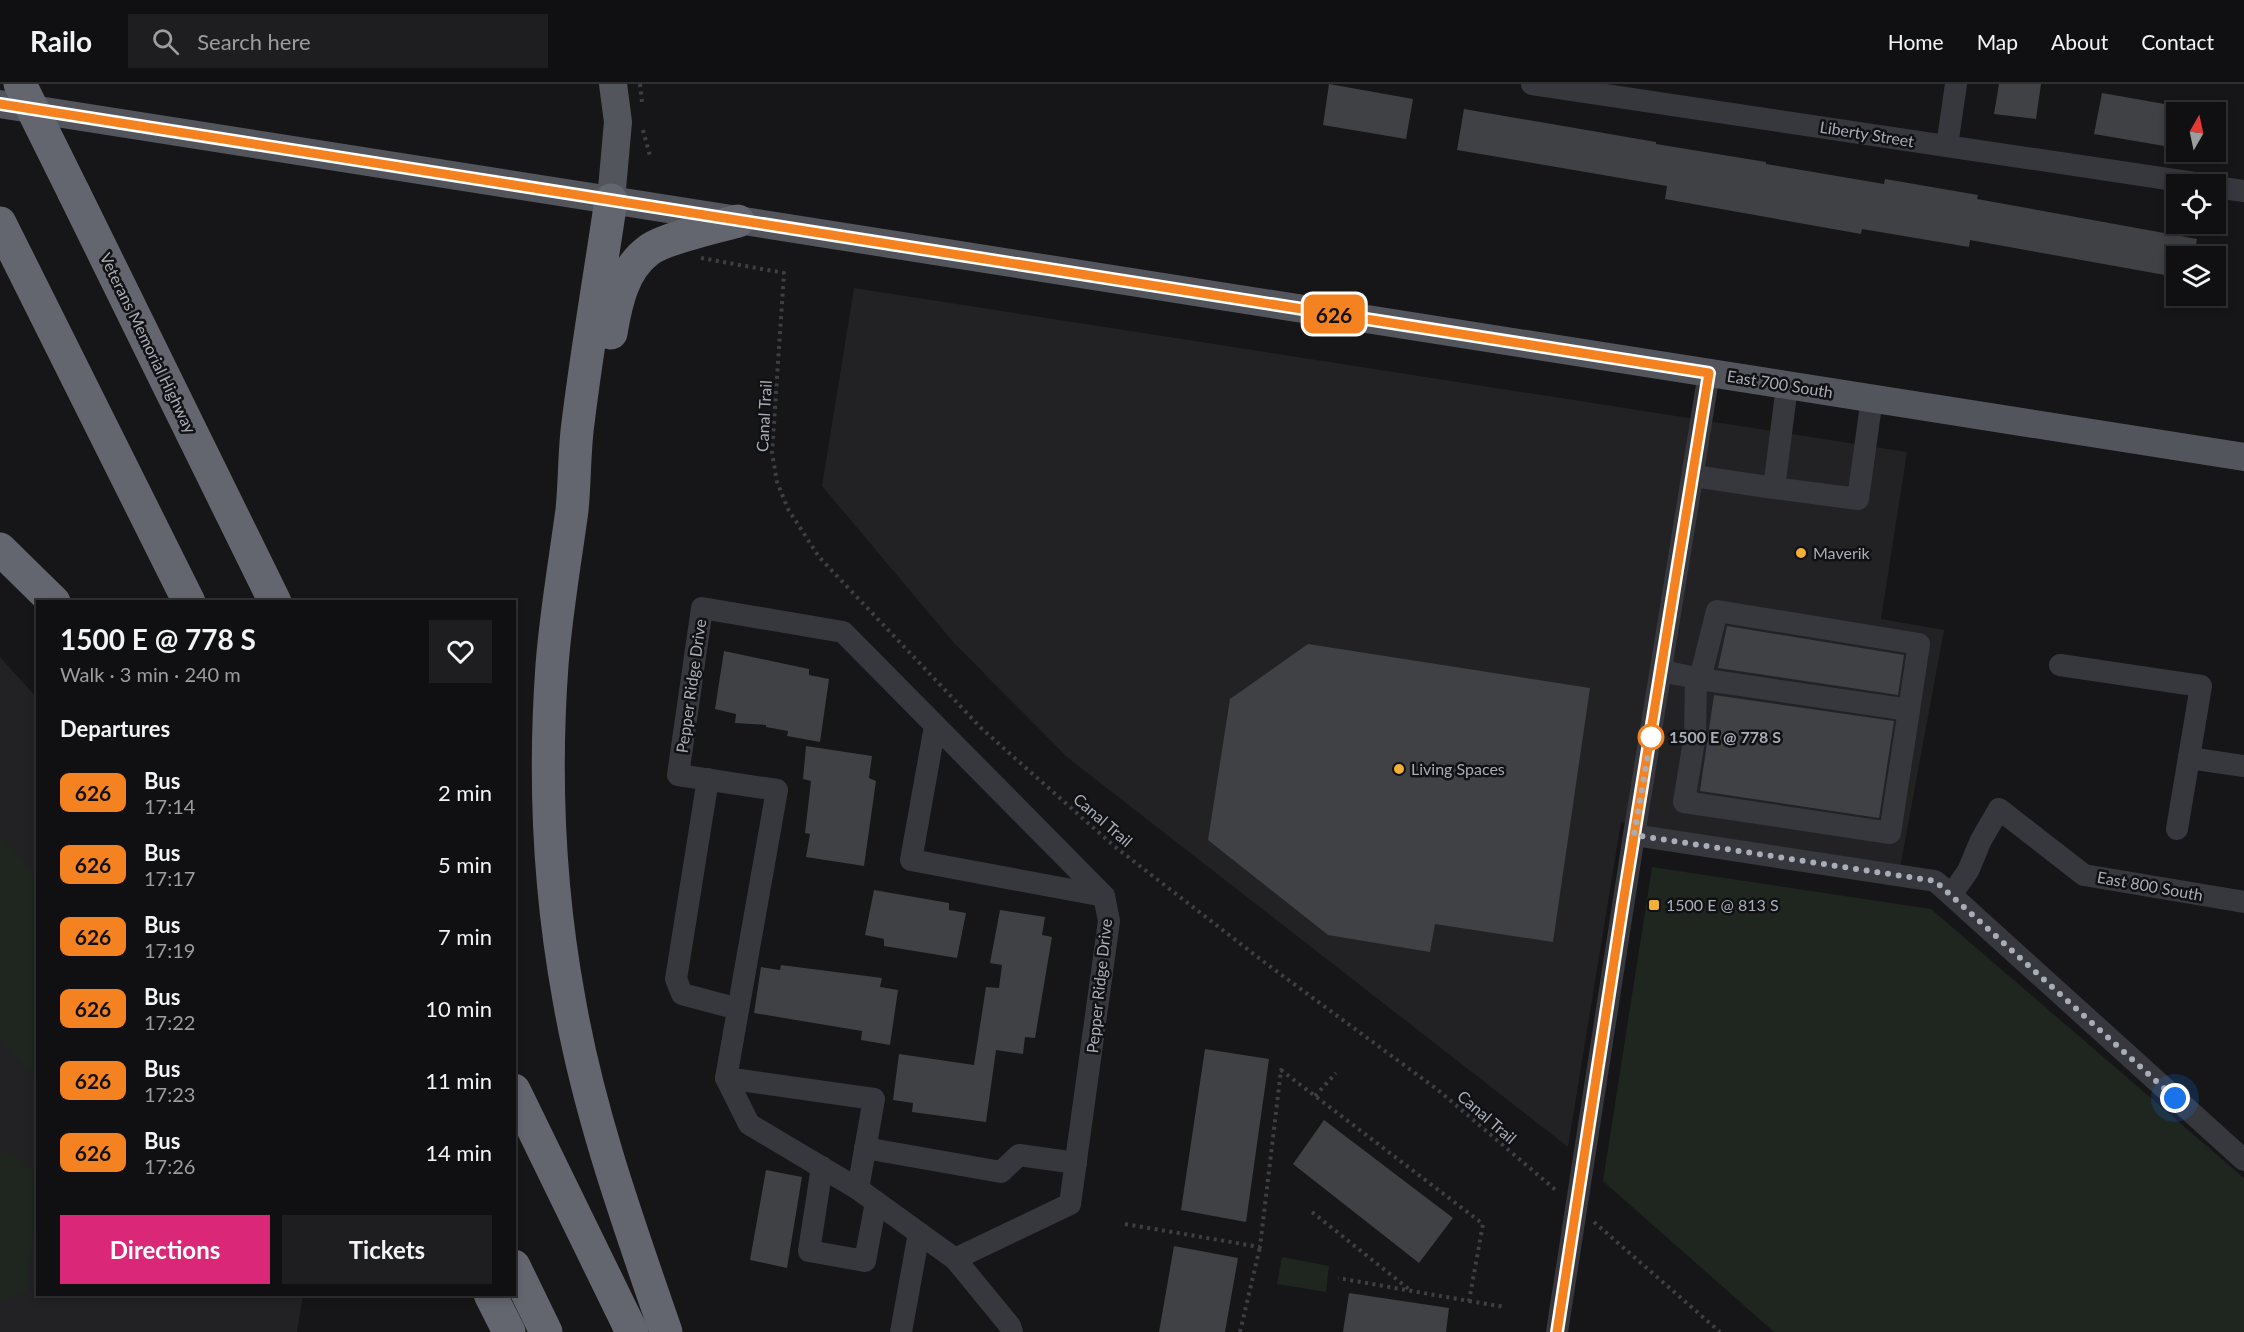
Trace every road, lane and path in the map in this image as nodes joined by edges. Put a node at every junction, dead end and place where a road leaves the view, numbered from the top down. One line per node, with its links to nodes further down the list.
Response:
1 (20, 84): 24 (highway, Veterans Memorial Highway, bridge)
2 (613, 84): 10 (main road)
3 (1532, 84): 6 (street, Liberty Street)
4 (1956, 84): 6 (street)
5 (0, 104): 10 (main road, East 700 South)
6 (1947, 146): 7 (street, Liberty Street)
7 (2166, 179)
8 (2226, 188): 9 (street)
9 (2244, 191)
10 (611, 200): 11 (main road, East 700 South); 20 (highway)
11 (738, 221): 14 (main road, East 700 South); 20 (highway)
12 (0, 223): 23 (highway)
13 (696, 258): 48 (path, Canal Trail)
14 (1709, 373): 15 (main road, East 700 South); 18 (street)
15 (1787, 386): 16 (main road, East 700 South); 19 (street)
16 (1872, 398): 17 (main road, East 700 South); 19 (street)
17 (2244, 457)
18 (1694, 476): 19 (street); 26 (street)
19 (1774, 488)
20 (572, 507): 63 (highway)
21 (0, 549): 22 (highway)
22 (52, 600)
23 (188, 600)
24 (274, 600)
25 (2060, 665): 30 (street)
26 (1662, 671): 27 (street); 34 (street)
27 (1698, 678): 28 (street); 28 (street); 28 (street)
28 (1909, 710)
29 (935, 726): 32 (street, Pepper Ridge Drive); 36 (street, Pepper Ridge Drive); 36 (street)
30 (2189, 758): 31 (street); 33 (street)
31 (2244, 766)
32 (708, 779): 38 (street); 38 (street, Pepper Ridge Drive)
33 (2177, 829)
34 (1634, 835): 35 (street); 48 (street)
35 (1951, 895): 37 (street, East 800 South); 44 (street)
36 (1104, 896): 45 (street, Pepper Ridge Drive)
37 (2244, 902)
38 (738, 1009): 40 (street, Pepper Ridge Drive)
39 (1335, 1073): 42 (path)
40 (726, 1077): 43 (street); 46 (street)
41 (516, 1094): 62 (highway)
42 (1315, 1096): 52 (path); 58 (path)
43 (865, 1148): 45 (street); 47 (street)
44 (2244, 1160)
45 (1076, 1163): 53 (street, Pepper Ridge Drive)
46 (822, 1167): 47 (street); 47 (street)
47 (867, 1195): 51 (street)
48 (1577, 1207): 67 (street); 68 (path, Canal Trail)
49 (1312, 1212): 56 (path)
50 (1125, 1224): 52 (path)
51 (919, 1233): 53 (street); 64 (street)
52 (1260, 1247): 66 (path)
53 (955, 1258): 65 (street)
54 (516, 1270): 61 (highway)
55 (1338, 1278): 56 (path)
56 (1410, 1291): 58 (path)
57 (491, 1296): 60 (highway)
58 (1469, 1301): 59 (path)
59 (1504, 1307)
60 (509, 1332)
61 (546, 1332)
62 (632, 1332)
63 (666, 1332)
64 (901, 1332)
65 (1012, 1332)
66 (1240, 1332)
67 (1557, 1332)
68 (1720, 1332)

